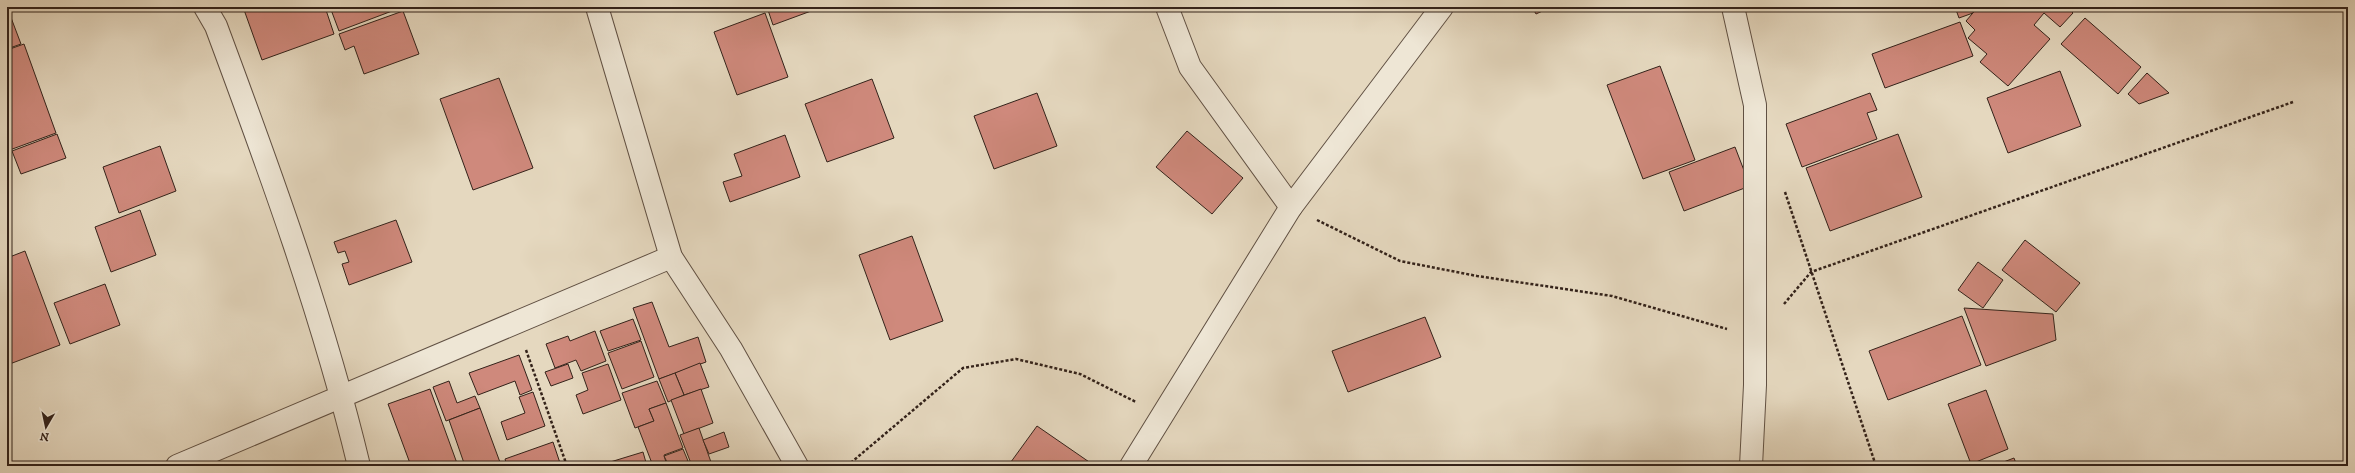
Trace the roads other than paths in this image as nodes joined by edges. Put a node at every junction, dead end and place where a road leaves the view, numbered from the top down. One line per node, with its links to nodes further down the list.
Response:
1 (205, 7): 8 (street)
2 (596, 7): 7 (street)
3 (1168, 7): 6 (street)
4 (1442, 7): 6 (street)
5 (1733, 7): 13 (street)
6 (1291, 207): 12 (street)
7 (671, 257): 8 (street); 11 (street)
8 (342, 394): 9 (street); 10 (street)
9 (177, 466)
10 (359, 466)
11 (797, 466)
12 (1131, 466)
13 (1751, 466)

